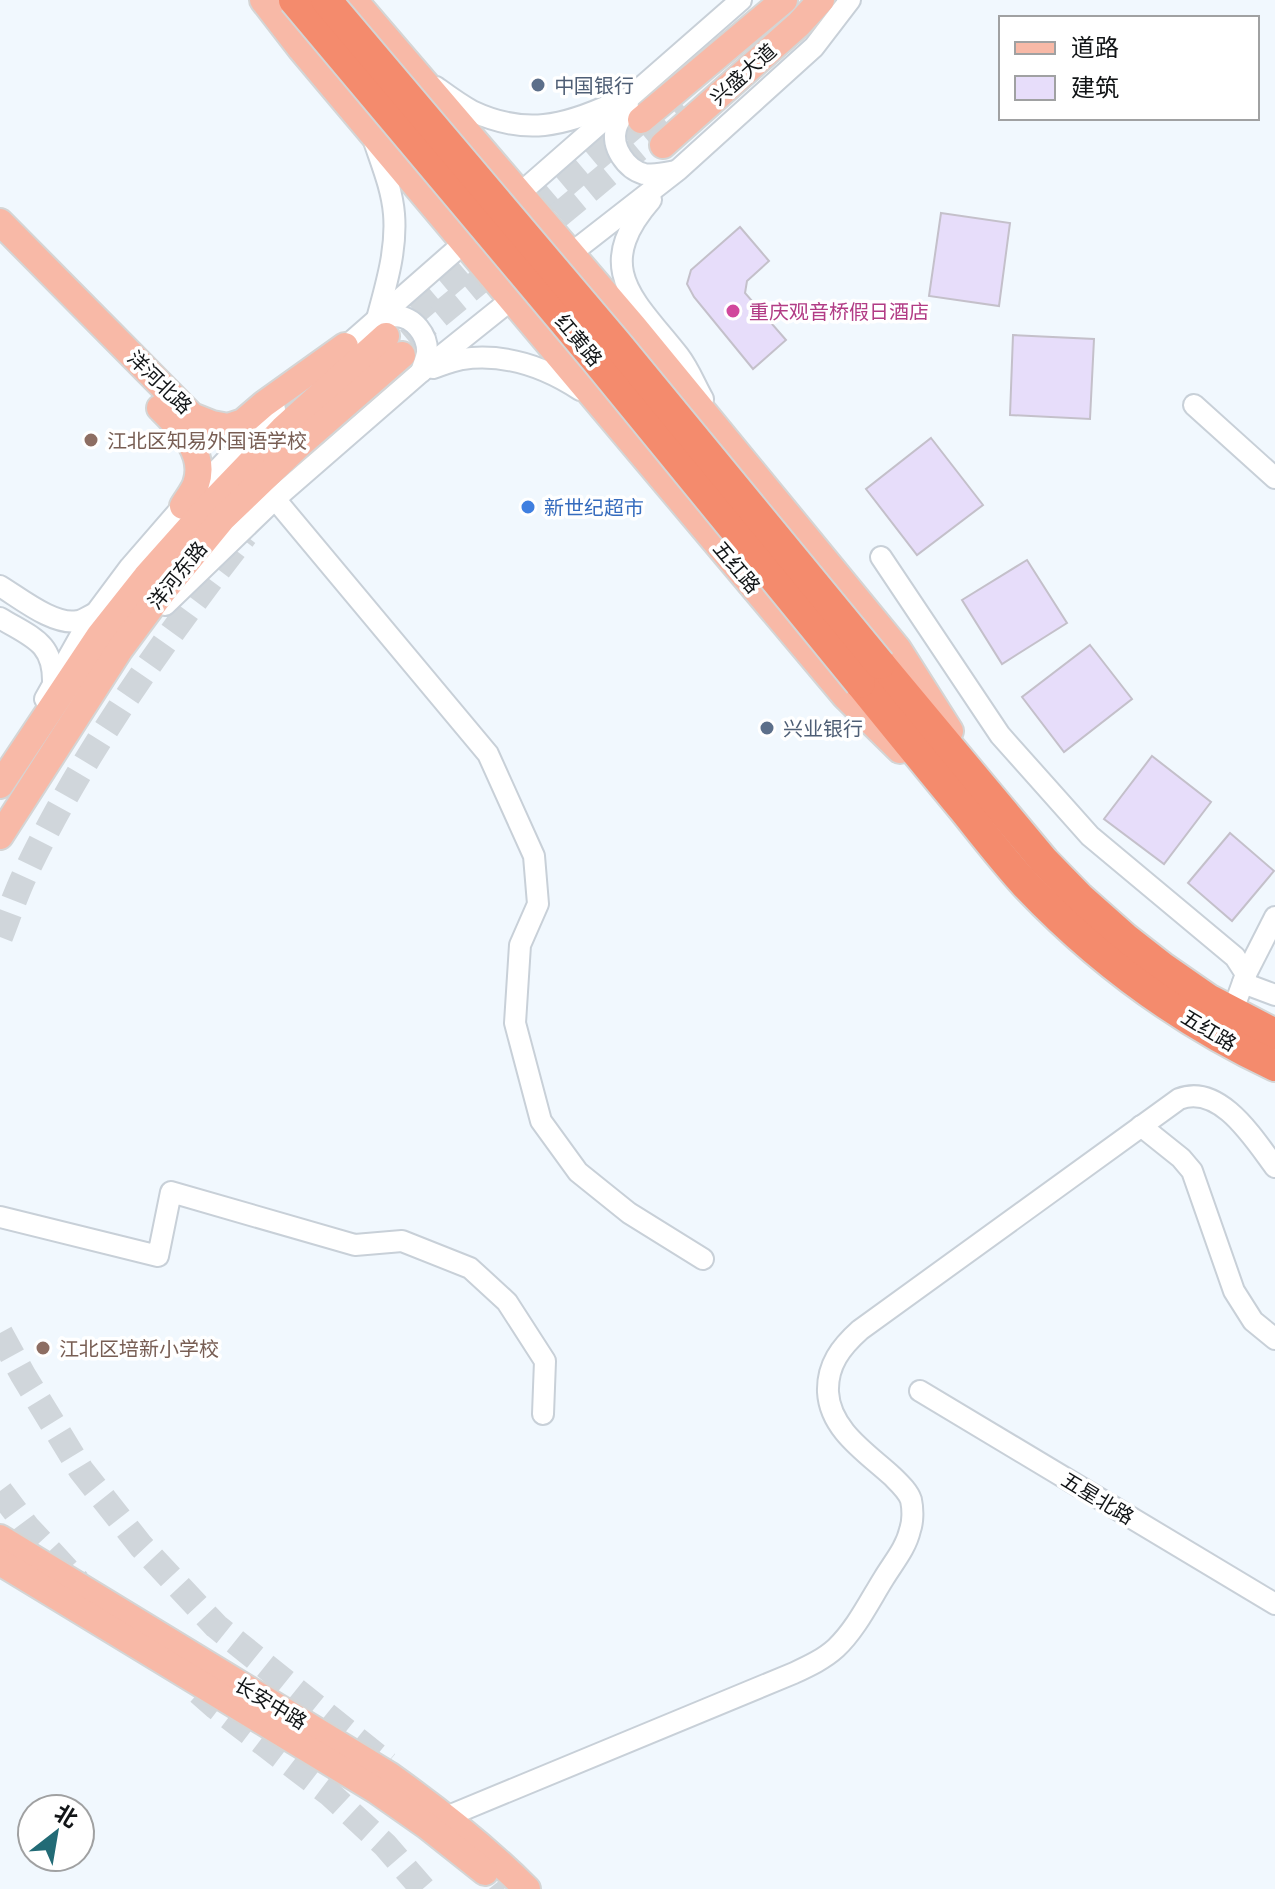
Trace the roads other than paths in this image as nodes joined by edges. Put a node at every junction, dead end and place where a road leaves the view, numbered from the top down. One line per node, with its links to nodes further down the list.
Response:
1 (263, 0): 12 (main road, 五红路)
2 (294, 0): 35 (highway, 红黄路, bridge)
3 (326, 0): 35 (highway, 红黄路, bridge)
4 (354, 0): 9 (main road, 五红路)
5 (741, 0): 10 (street)
6 (784, 0): 11 (main road, 兴盛大道)
7 (821, 0): 13 (main road, 兴盛大道)
8 (850, 0): 14 (street)
9 (420, 77): 10 (street); 12 (main road); 15 (main road, 五红路)
10 (636, 92): 14 (street); 15 (street)
11 (641, 120)
12 (371, 132): 17 (main road, 五红路); 22 (street)
13 (663, 145)
14 (678, 170): 19 (street); 26 (street)
15 (521, 193): 17 (street); 19 (main road, 五红路)
16 (0, 222): 21 (main road, 洋河北路)
17 (464, 243): 20 (main road, 五红路); 22 (street)
18 (0, 246): 29 (main road, 洋河北路)
19 (571, 254): 20 (street); 23 (main road, 五红路)
20 (511, 298): 22 (street); 24 (main road, 五红路)
21 (345, 346): 22 (street); 29 (street)
22 (396, 346): 24 (street); 28 (street); 34 (main road, 洋河东路); 37 (main road, 洋河东路)
23 (655, 353): 24 (main road); 26 (main road, 五红路)
24 (598, 401): 38 (main road, 五红路)
25 (1194, 405): 27 (street)
26 (723, 437): 38 (main road, 五红路)
27 (1275, 478)
28 (275, 499): 34 (street); 49 (street)
29 (183, 506): 32 (street)
30 (881, 557): 41 (street)
31 (0, 586): 32 (street)
32 (96, 613): 36 (street)
33 (0, 618): 36 (street)
34 (120, 649): 39 (main road, 洋河东路)
35 (870, 674): 38 (highway, 五红路)
36 (53, 683): 37 (street)
37 (4, 778)
38 (985, 813): 43 (highway, 五红路); 45 (highway, 五红路)
39 (0, 836)
40 (1275, 917): 41 (street)
41 (1244, 978): 42 (street); 43 (street)
42 (1275, 995)
43 (1232, 1013): 44 (highway, 五红路)
44 (1275, 1034)
45 (1275, 1066)
46 (1141, 1126): 47 (street); 50 (street); 56 (street)
47 (1275, 1167)
48 (0, 1217): 52 (street)
49 (703, 1259)
50 (1275, 1339)
51 (920, 1391): 55 (street, 五星北路)
52 (543, 1414)
53 (0, 1538): 56 (main road, 长安中路)
54 (0, 1562): 56 (main road, 长安中路)
55 (1275, 1604)
56 (437, 1821): 57 (main road, 长安中路); 58 (main road, 长安中路)
57 (502, 1889)
58 (527, 1889)

